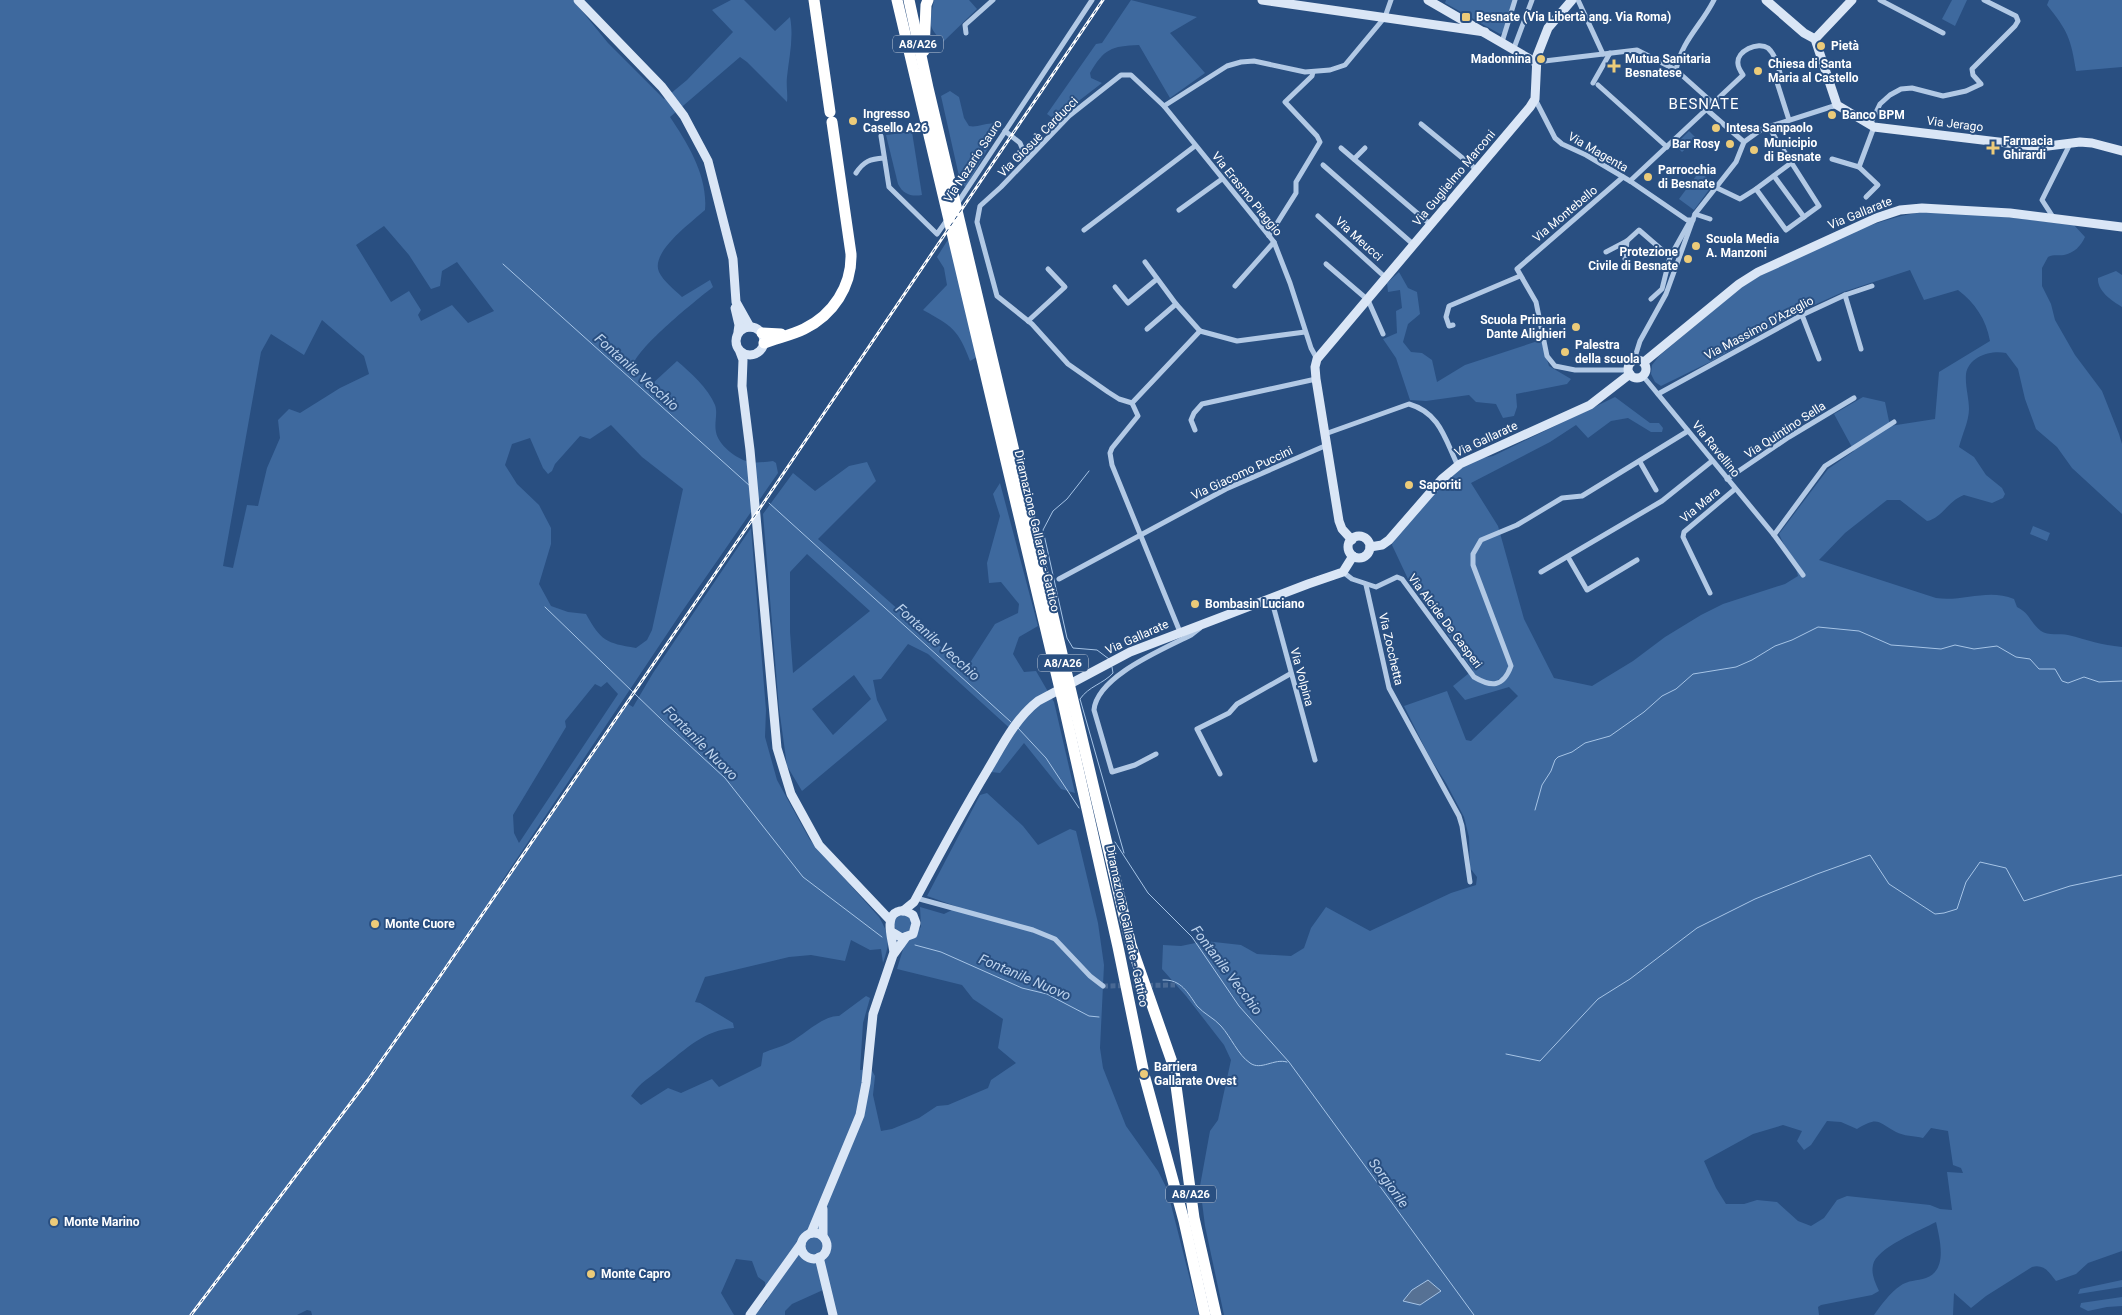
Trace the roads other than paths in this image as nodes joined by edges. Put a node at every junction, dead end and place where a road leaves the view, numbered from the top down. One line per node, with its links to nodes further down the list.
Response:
1 (578, 0): 79 (street)
2 (814, 0): 110 (highway)
3 (892, 0): 33 (highway)
4 (897, 0): 33 (highway, Diramazione Gallarate - Gattico / A8/A26)
5 (909, 0): 33 (highway, Diramazione Gallarate - Gattico / A8/A26)
6 (928, 0): 33 (highway)
7 (993, 0): 23 (street)
8 (1262, 0): 21 (street)
9 (1391, 0): 21 (street)
10 (1428, 0): 22 (street)
11 (1515, 0): 26 (street)
12 (1532, 0): 27 (street)
13 (1572, 0): 30 (street)
14 (1578, 0): 29 (street)
15 (1714, 0): 31 (street)
16 (1766, 0): 25 (street)
17 (1852, 0): 25 (street)
18 (1880, 0): 24 (street)
19 (1984, 0): 41 (street)
20 (1090, 1): 43 (street, Via Nazario Sauro)
21 (1385, 17): 22 (street); 32 (street)
22 (1485, 32): 26 (street)
23 (966, 33)
24 (1943, 33)
25 (1815, 39): 36 (street)
26 (1502, 42): 27 (street)
27 (1514, 48): 30 (street)
28 (1610, 53): 29 (street); 31 (street); 49 (street)
29 (1603, 54): 30 (street)
30 (1536, 62): 34 (street)
31 (1676, 70): 35 (street)
32 (1313, 72): 37 (street); 80 (street)
33 (923, 89): 87 (highway, Diramazione Gallarate - Gattico / A8/A26)
34 (1535, 99): 61 (street, Via Guglielmo Marconi); 64 (street, Via Magenta)
35 (1714, 104): 38 (street); 39 (street)
36 (1837, 105): 39 (street); 41 (street)
37 (1164, 106): 47 (street, Via Erasmo Piaggio); 57 (street, Via Giosuè Carducci)
38 (1706, 109): 45 (street); 49 (street)
39 (1790, 120): 42 (street)
40 (1421, 124): 61 (street)
41 (1872, 126): 46 (street, Via Jerago); 60 (street)
42 (1769, 127): 45 (street); 48 (street)
43 (1005, 131): 54 (street, Via Nazario Sauro); 57 (street)
44 (881, 136): 54 (street, Via Nazario Sauro)
45 (1744, 142): 67 (street)
46 (2070, 144): 53 (street, Via Jerago); 74 (street)
47 (1195, 146): 65 (street, Via Erasmo Piaggio); 78 (street)
48 (1780, 146)
49 (1667, 147): 66 (street)
50 (1342, 148): 55 (street)
51 (1365, 148): 55 (street)
52 (1784, 151): 58 (street)
53 (2122, 151)
54 (884, 158): 62 (street)
55 (1354, 159): 76 (street)
56 (1832, 159): 60 (street)
57 (1026, 160): 102 (street, Via Giosuè Carducci)
58 (1791, 163): 63 (street); 72 (street)
59 (1323, 165): 83 (street)
60 (1859, 167): 69 (street)
61 (1477, 170): 76 (street, Via Guglielmo Marconi)
62 (856, 173)
63 (1774, 176): 68 (street); 72 (street)
64 (1624, 177): 66 (street, Via Magenta); 91 (street, Via Montebello)
65 (1222, 179): 70 (street); 80 (street, Via Erasmo Piaggio)
66 (1630, 181): 73 (street, Via Magenta)
67 (1715, 188): 68 (street); 73 (street)
68 (1756, 189): 72 (street)
69 (1866, 197)
70 (1179, 210)
71 (1318, 216): 93 (street, Via Meucci)
72 (1804, 217)
73 (1694, 218): 75 (street, Via Magenta); 85 (street); 116 (street)
74 (2053, 218): 77 (street, Via Gallarate); 117 (street, Via Gallarate)
75 (1710, 219)
76 (1431, 225): 83 (street, Via Guglielmo Marconi)
77 (2122, 227)
78 (1084, 230)
79 (727, 236): 104 (street); 107 (street)
80 (1269, 236): 82 (street, Via Erasmo Piaggio)
81 (1627, 241): 84 (street); 85 (street); 86 (street)
82 (1274, 242): 94 (street); 108 (street, Via Erasmo Piaggio)
83 (1414, 245): 93 (street, Via Guglielmo Marconi)
84 (1606, 252)
85 (1670, 257): 98 (street)
86 (1625, 259)
87 (964, 262): 175 (highway, Diramazione Gallarate - Gattico / A8/A26); 176 (highway, Diramazione Gallarate - Gattico / A8/A26)
88 (1145, 262): 92 (street)
89 (1326, 264): 99 (street)
90 (1048, 269): 102 (street)
91 (1520, 276): 103 (street); 118 (street)
92 (1157, 278): 96 (street); 100 (street)
93 (1386, 278): 99 (street, Via Guglielmo Marconi)
94 (1235, 286)
95 (1872, 286): 97 (street, Via Massimo D'Azeglio)
96 (1115, 287)
97 (1845, 295): 101 (street, Via Massimo D'Azeglio); 111 (street)
98 (1651, 299)
99 (1368, 300): 109 (street); 115 (street, Via Guglielmo Marconi)
100 (1176, 304): 105 (street); 106 (street)
101 (1802, 316): 114 (street); 121 (street, Via Massimo D'Azeglio)
102 (1028, 321): 123 (street, Via Giosuè Carducci)
103 (1453, 325)
104 (750, 327): 107 (street); 110 (street)
105 (1147, 329)
106 (1200, 331): 108 (street); 123 (street)
107 (738, 332): 112 (street)
108 (1305, 332): 115 (street, Via Erasmo Piaggio)
109 (1383, 334)
110 (763, 338): 113 (street)
111 (1861, 349)
112 (740, 352): 113 (street); 125 (street)
113 (754, 355): 125 (street)
114 (1819, 359)
115 (1316, 360): 120 (street)
116 (1634, 360): 117 (street); 118 (street)
117 (1644, 362): 119 (street)
118 (1629, 372): 119 (street); 132 (street, Via Gallarate)
119 (1643, 376): 121 (street, Via Ravellino)
120 (1316, 379): 126 (street); 128 (street)
121 (1658, 394): 127 (street, Via Ravellino)
122 (1854, 398): 133 (street, Via Quintino Sella)
123 (1132, 403): 137 (street)
124 (1894, 422): 136 (street)
125 (747, 430): 158 (street)
126 (1195, 430)
127 (1688, 431): 130 (street, Via Ravellino); 131 (street, Via Alcide De Gasperi)
128 (1325, 434): 129 (street); 132 (street)
129 (1326, 445): 137 (street, Via Giacomo Puccini); 138 (street)
130 (1712, 461): 133 (street, Via Ravellino); 141 (street)
131 (1640, 462): 135 (street); 147 (street, Via Alcide De Gasperi)
132 (1458, 466): 139 (street, Via Gallarate)
133 (1727, 479): 134 (street, Via Ravellino)
134 (1735, 489): 136 (street, Via Ravellino); 148 (street, Via Mara)
135 (1656, 490)
136 (1774, 535): 145 (street, Via Ravellino)
137 (1140, 536): 146 (street, Via Giacomo Puccini); 151 (street)
138 (1352, 540): 139 (street); 140 (street)
139 (1370, 547): 140 (street)
140 (1353, 556): 143 (street)
141 (1568, 556): 142 (street); 144 (street)
142 (1637, 560)
143 (1343, 572): 147 (street); 149 (street, Via Gallarate)
144 (1541, 572)
145 (1803, 574)
146 (1060, 579)
147 (1366, 585): 156 (street, Via Zocchetta)
148 (1710, 593)
149 (1271, 598): 150 (street, Via Gallarate); 152 (street, Via Volpina)
150 (1209, 621): 151 (street, Via Gallarate); 153 (street)
151 (1180, 632): 157 (street, Via Gallarate)
152 (1290, 674): 154 (street, Via Volpina); 155 (street)
153 (1156, 754)
154 (1315, 760)
155 (1220, 774)
156 (1470, 882)
157 (915, 900): 159 (street, Via Gallarate); 160 (street); 165 (street)
158 (875, 902): 159 (street); 161 (street)
159 (901, 911): 160 (street); 161 (street)
160 (915, 919): 163 (street)
161 (890, 920): 162 (street)
162 (892, 932): 163 (street); 164 (street)
163 (906, 937): 164 (street)
164 (894, 953): 166 (street)
165 (1103, 986)
166 (822, 1208): 167 (street); 168 (street)
167 (811, 1233): 168 (street); 169 (street)
168 (823, 1236): 171 (street)
169 (801, 1244): 170 (street); 172 (street)
170 (806, 1255): 171 (street); 172 (street)
171 (819, 1257): 174 (street)
172 (788, 1265): 173 (street)
173 (750, 1315)
174 (833, 1315)
175 (1205, 1315)
176 (1216, 1315)

